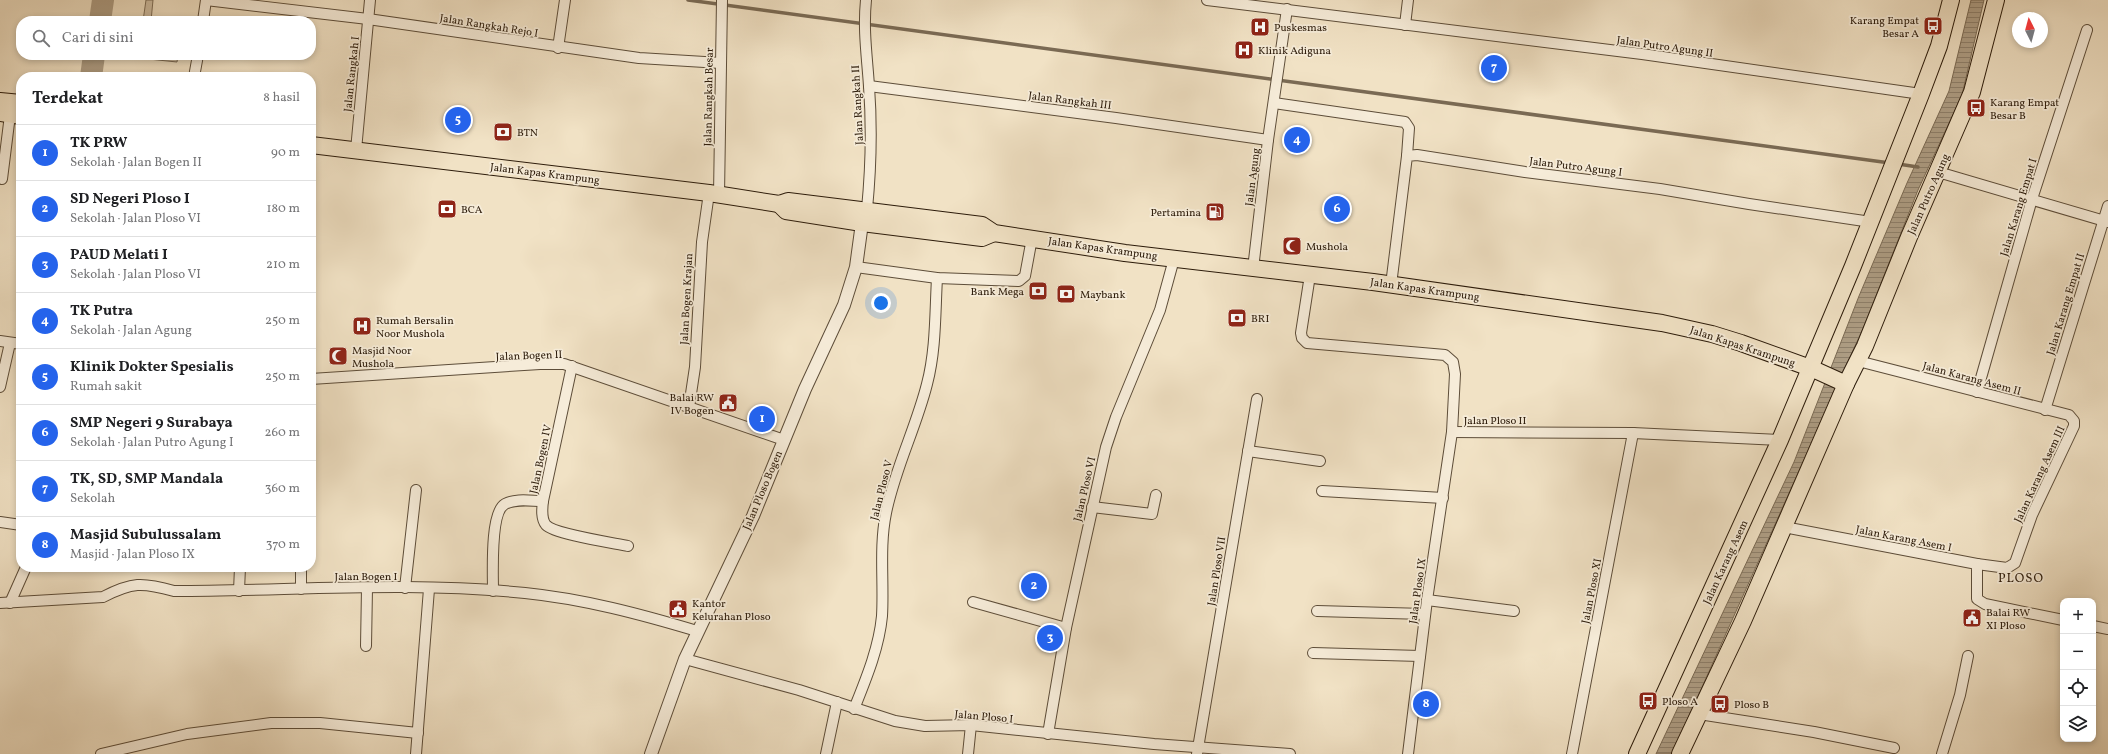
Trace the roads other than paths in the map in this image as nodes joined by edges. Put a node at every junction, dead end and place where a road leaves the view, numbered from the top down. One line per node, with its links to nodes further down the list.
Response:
1 (206, 0): 11 (street); 12 (street, Jalan Rangkah Rejo I)
2 (370, 0): 12 (street, Jalan Rangkah I)
3 (565, 0): 15 (street)
4 (722, 0): 17 (street, Jalan Rangkah Besar)
5 (866, 0): 19 (street, Jalan Rangkah II)
6 (1207, 0): 10 (street, Jalan Putro Agung II)
7 (1408, 0): 13 (street)
8 (1951, 0): 20 (main road)
9 (1996, 0): 29 (main road, Jalan Putro Agung)
10 (1287, 9): 13 (street, Jalan Putro Agung II); 23 (street, Jalan Agung)
11 (204, 16)
12 (368, 19): 15 (street, Jalan Rangkah Rejo I); 27 (street, Jalan Rangkah I)
13 (1405, 25): 20 (street, Jalan Putro Agung II)
14 (2087, 30): 32 (street, Jalan Karang Empat I)
15 (558, 48): 17 (street, Jalan Rangkah Rejo I)
16 (197, 60): 18 (street)
17 (721, 63): 31 (street, Jalan Rangkah Besar)
18 (195, 72)
19 (869, 86): 25 (street, Jalan Rangkah III); 34 (street, Jalan Rangkah II)
20 (1921, 94): 36 (main road)
21 (0, 101): 22 (main road)
22 (16, 103)
23 (1274, 103): 25 (street, Jalan Agung); 28 (street)
24 (10, 115): 30 (street)
25 (1268, 140): 40 (street, Jalan Agung)
26 (316, 146): 27 (main road, Jalan Kapas Krampung)
27 (356, 150): 31 (main road, Jalan Kapas Krampung)
28 (1406, 156): 36 (street, Jalan Putro Agung I); 43 (street)
29 (1938, 172): 32 (street); 46 (main road, Jalan Putro Agung)
30 (2, 179)
31 (714, 194): 34 (main road, Jalan Kapas Krampung); 54 (street, Jalan Bogen Krajan)
32 (2032, 199): 35 (street); 52 (street, Jalan Karang Empat I)
33 (2108, 206): 35 (street, Jalan Karang Empat II)
34 (865, 216): 37 (main road, Jalan Kapas Krampung); 39 (street, Jalan Ploso Bogen)
35 (2105, 221): 55 (street, Jalan Karang Empat II)
36 (1871, 222): 48 (main road)
37 (1032, 238): 38 (main road, Jalan Kapas Krampung); 42 (street)
38 (1174, 258): 40 (main road, Jalan Kapas Krampung); 68 (street, Jalan Ploso VI)
39 (856, 267): 42 (street); 59 (street, Jalan Ploso Bogen)
40 (1253, 268): 41 (main road, Jalan Kapas Krampung)
41 (1310, 275): 43 (main road, Jalan Kapas Krampung); 57 (street, Jalan Ploso II)
42 (937, 278): 100 (street, Jalan Ploso V)
43 (1391, 285): 48 (main road, Jalan Kapas Krampung)
44 (5, 342): 45 (street); 51 (street)
45 (16, 343)
46 (1858, 361): 50 (main road, Jalan Putro Agung); 52 (street, Jalan Karang Asem II)
47 (572, 366): 49 (street, Jalan Bogen II); 54 (street, Jalan Bogen II); 67 (street, Jalan Bogen IV)
48 (1812, 368): 50 (main road, Jalan Kapas Krampung); 60 (main road, Jalan Karang Asem)
49 (316, 379)
50 (1844, 383): 71 (main road)
51 (0, 387)
52 (1977, 392): 55 (street, Jalan Karang Asem II)
53 (1257, 399): 61 (street, Jalan Ploso VII)
54 (689, 407): 59 (street, Jalan Bogen II)
55 (2045, 410): 56 (street, Jalan Karang Asem II)
56 (2074, 426): 73 (street, Jalan Karang Asem III)
57 (1452, 432): 58 (street, Jalan Ploso II); 66 (street, Jalan Ploso IX)
58 (1633, 433): 60 (street, Jalan Ploso II); 114 (street, Jalan Ploso XI)
59 (784, 440): 93 (street, Jalan Ploso Bogen)
60 (1780, 440): 115 (main road, Jalan Karang Asem)
61 (1248, 451): 62 (street); 106 (street, Jalan Ploso VII)
62 (1320, 460)
63 (416, 490): 78 (street)
64 (1322, 491): 66 (street)
65 (1156, 495): 68 (street)
66 (1443, 498): 83 (street, Jalan Ploso IX)
67 (542, 501): 72 (street); 82 (street, Jalan Bogen IV)
68 (1092, 507): 91 (street, Jalan Ploso VI)
69 (0, 522): 70 (street)
70 (16, 524)
71 (1784, 527): 73 (street, Jalan Karang Asem I); 101 (main road)
72 (628, 546)
73 (1977, 564): 89 (street)
74 (23, 572): 85 (street)
75 (240, 572): 81 (street)
76 (302, 572): 80 (street)
77 (367, 588): 78 (street, Jalan Bogen I); 80 (street, Jalan Bogen I); 94 (street)
78 (405, 588): 79 (street, Jalan Bogen I)
79 (429, 588): 82 (street, Jalan Bogen I); 103 (street)
80 (301, 589): 81 (street, Jalan Bogen I)
81 (239, 591): 85 (street, Jalan Bogen I)
82 (493, 591): 93 (street, Jalan Bogen I)
83 (1427, 600): 87 (street); 88 (street, Jalan Ploso IX)
84 (974, 602): 91 (street)
85 (5, 603)
86 (1317, 611): 88 (street)
87 (1514, 611)
88 (1425, 614): 96 (street, Jalan Ploso IX)
89 (2060, 619)
90 (2096, 627): 92 (street)
91 (1066, 628): 104 (street, Jalan Ploso VI)
92 (2108, 629)
93 (697, 631): 98 (street, Jalan Ploso Bogen)
94 (366, 646)
95 (1313, 653): 96 (street)
96 (1420, 656): 113 (street, Jalan Ploso IX)
97 (1968, 656): 117 (street)
98 (685, 658): 99 (street, Jalan Ploso I); 109 (street, Jalan Ploso Bogen)
99 (837, 702): 100 (street, Jalan Ploso I); 110 (street)
100 (854, 709): 102 (street, Jalan Ploso I)
101 (1699, 714): 105 (street); 116 (main road)
102 (971, 725): 104 (street, Jalan Ploso I); 111 (street)
103 (418, 733): 107 (street); 108 (street)
104 (1048, 734): 106 (street, Jalan Ploso I)
105 (1894, 748)
106 (1198, 751): 112 (street, Jalan Ploso I)
107 (101, 754)
108 (416, 754)
109 (651, 754)
110 (826, 754)
111 (968, 754)
112 (1290, 754)
113 (1408, 754)
114 (1572, 754)
115 (1637, 754)
116 (1680, 754)
117 (1942, 754)

